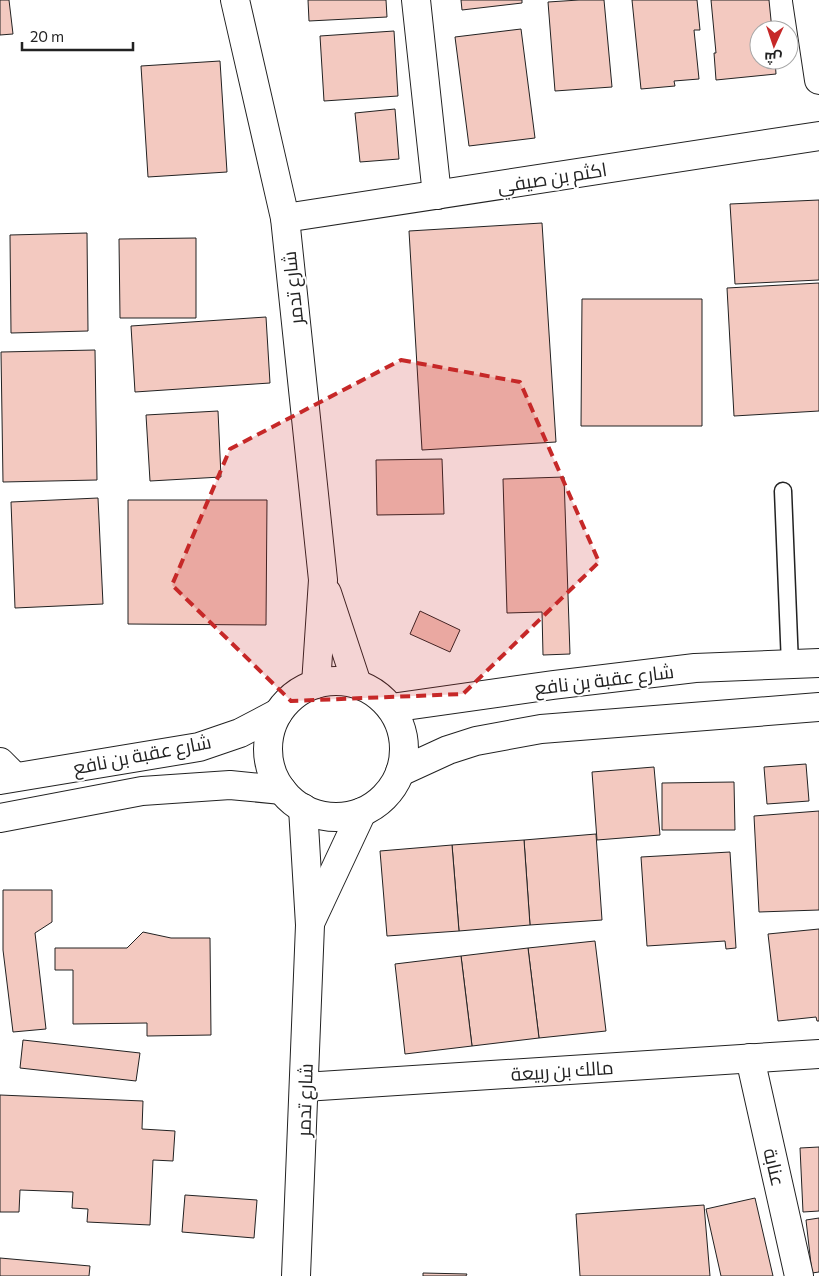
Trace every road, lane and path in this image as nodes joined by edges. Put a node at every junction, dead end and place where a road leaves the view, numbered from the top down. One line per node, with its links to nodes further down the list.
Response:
1 (235, 0): 7 (street, شارع تدمر)
2 (416, 0): 6 (street)
3 (807, 0): 4 (street)
4 (819, 80)
5 (819, 136): 6 (street, اكثم بن صيفي)
6 (437, 195): 7 (street, اكثم بن صيفي)
7 (285, 218): 9 (street, شارع تدمر)
8 (783, 491): 11 (lane)
9 (323, 580): 12 (street, شارع تدمر); 13 (street, شارع تدمر)
10 (819, 663): 11 (street, شارع عقبة بن نافع)
11 (790, 665): 15 (street, شارع عقبة بن نافع)
12 (316, 684): 13 (street); 16 (street)
13 (356, 684): 15 (street)
14 (819, 707): 17 (street)
15 (391, 708): 17 (street)
16 (278, 713): 18 (street, شارع عقبة بن نافع); 19 (street)
17 (400, 772): 21 (street)
18 (5, 773)
19 (282, 790): 20 (street); 22 (street, شارع عقبة بن نافع)
20 (303, 808): 21 (street); 23 (street, شارع تدمر)
21 (362, 812): 23 (street, شارع تدمر)
22 (0, 818)
23 (310, 925): 26 (street, شارع تدمر)
24 (819, 1054): 25 (street, مالك بن ربيعة)
25 (750, 1058): 26 (street, مالك بن ربيعة); 28 (street, عنابة)
26 (304, 1087): 27 (street, شارع تدمر)
27 (296, 1276)
28 (799, 1276)

